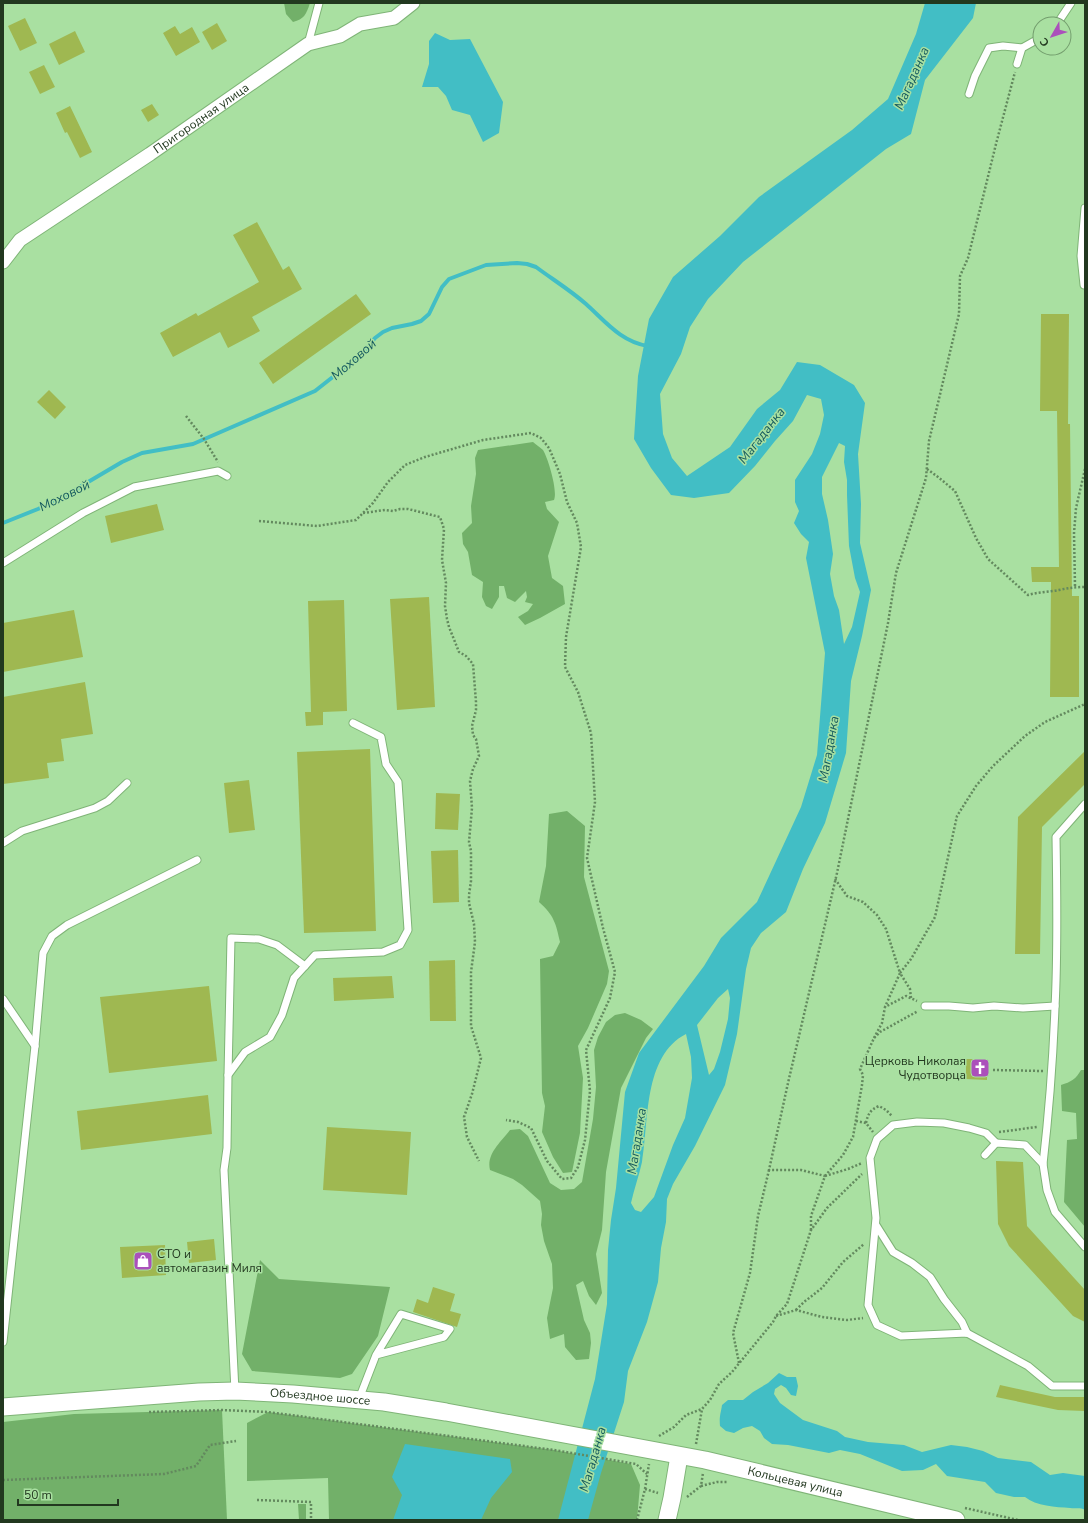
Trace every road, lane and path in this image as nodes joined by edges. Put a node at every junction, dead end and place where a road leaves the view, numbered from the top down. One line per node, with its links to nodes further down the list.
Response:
1 (319, 3): 6 (lane)
2 (413, 3): 6 (street, Пригородная улица)
3 (1070, 3): 4 (lane)
4 (1062, 16)
5 (1032, 42): 7 (lane)
6 (308, 44): 11 (street, Пригородная улица)
7 (1022, 48): 8 (lane); 9 (lane)
8 (1017, 64): 14 (path)
9 (969, 94)
10 (1085, 208): 12 (lane)
11 (3, 262)
12 (1085, 285)
13 (186, 416): 16 (path)
14 (927, 469): 20 (path); 28 (path)
15 (1085, 469): 20 (path)
16 (227, 476): 19 (lane)
17 (363, 513): 18 (path); 42 (path); 52 (path)
18 (259, 520)
19 (3, 563)
20 (1075, 586): 21 (path)
21 (1085, 587)
22 (1085, 704): 30 (path)
23 (353, 723): 29 (lane)
24 (127, 783): 26 (lane)
25 (1085, 804): 34 (lane)
26 (3, 843)
27 (197, 860): 38 (lane)
28 (835, 880): 30 (path); 54 (path)
29 (305, 966): 41 (lane); 41 (lane)
30 (900, 973): 31 (path); 35 (path)
31 (912, 998): 33 (path); 35 (path)
32 (3, 999): 38 (lane)
33 (918, 1001)
34 (1056, 1006): 36 (lane); 40 (lane)
35 (885, 1007): 37 (path)
36 (924, 1007): 37 (path)
37 (874, 1038): 43 (path)
38 (36, 1046): 65 (lane)
39 (993, 1070): 40 (path)
40 (1052, 1071): 45 (lane)
41 (228, 1075): 69 (lane)
42 (506, 1120)
43 (856, 1121): 44 (path); 56 (path)
44 (866, 1123): 46 (path); 48 (path)
45 (1047, 1124): 47 (path); 53 (lane)
46 (893, 1125): 47 (lane); 48 (lane)
47 (986, 1133): 49 (lane)
48 (877, 1139): 51 (lane)
49 (996, 1143): 50 (lane); 53 (lane)
50 (985, 1155)
51 (870, 1158): 56 (path); 57 (lane)
52 (479, 1161)
53 (1043, 1164): 60 (lane)
54 (769, 1170): 56 (path); 67 (path)
55 (867, 1170): 58 (path)
56 (825, 1176): 58 (path)
57 (875, 1225): 59 (lane); 64 (lane)
58 (811, 1230): 62 (path)
59 (875, 1234): 61 (path); 63 (lane)
60 (1085, 1246)
61 (796, 1310): 62 (path); 63 (path)
62 (776, 1316): 67 (path)
63 (874, 1318): 64 (lane)
64 (967, 1333): 68 (lane)
65 (3, 1342)
66 (376, 1355): 66 (lane); 70 (lane)
67 (740, 1363): 72 (path)
68 (1085, 1386)
69 (234, 1391): 70 (street, Объездное шоссе); 71 (street, Объездное шоссе)
70 (359, 1399): 77 (street, Объездное шоссе)
71 (3, 1406)
72 (702, 1409): 74 (path); 76 (path)
73 (143, 1412): 82 (path)
74 (655, 1438)
75 (236, 1441): 79 (path)
76 (696, 1445)
77 (634, 1448): 78 (street, Кольцевая улица)
78 (679, 1456): 83 (street); 84 (street, Кольцевая улица)
79 (3, 1480)
80 (257, 1500): 81 (path)
81 (311, 1520)
82 (637, 1520)
83 (667, 1520)
84 (956, 1520)

